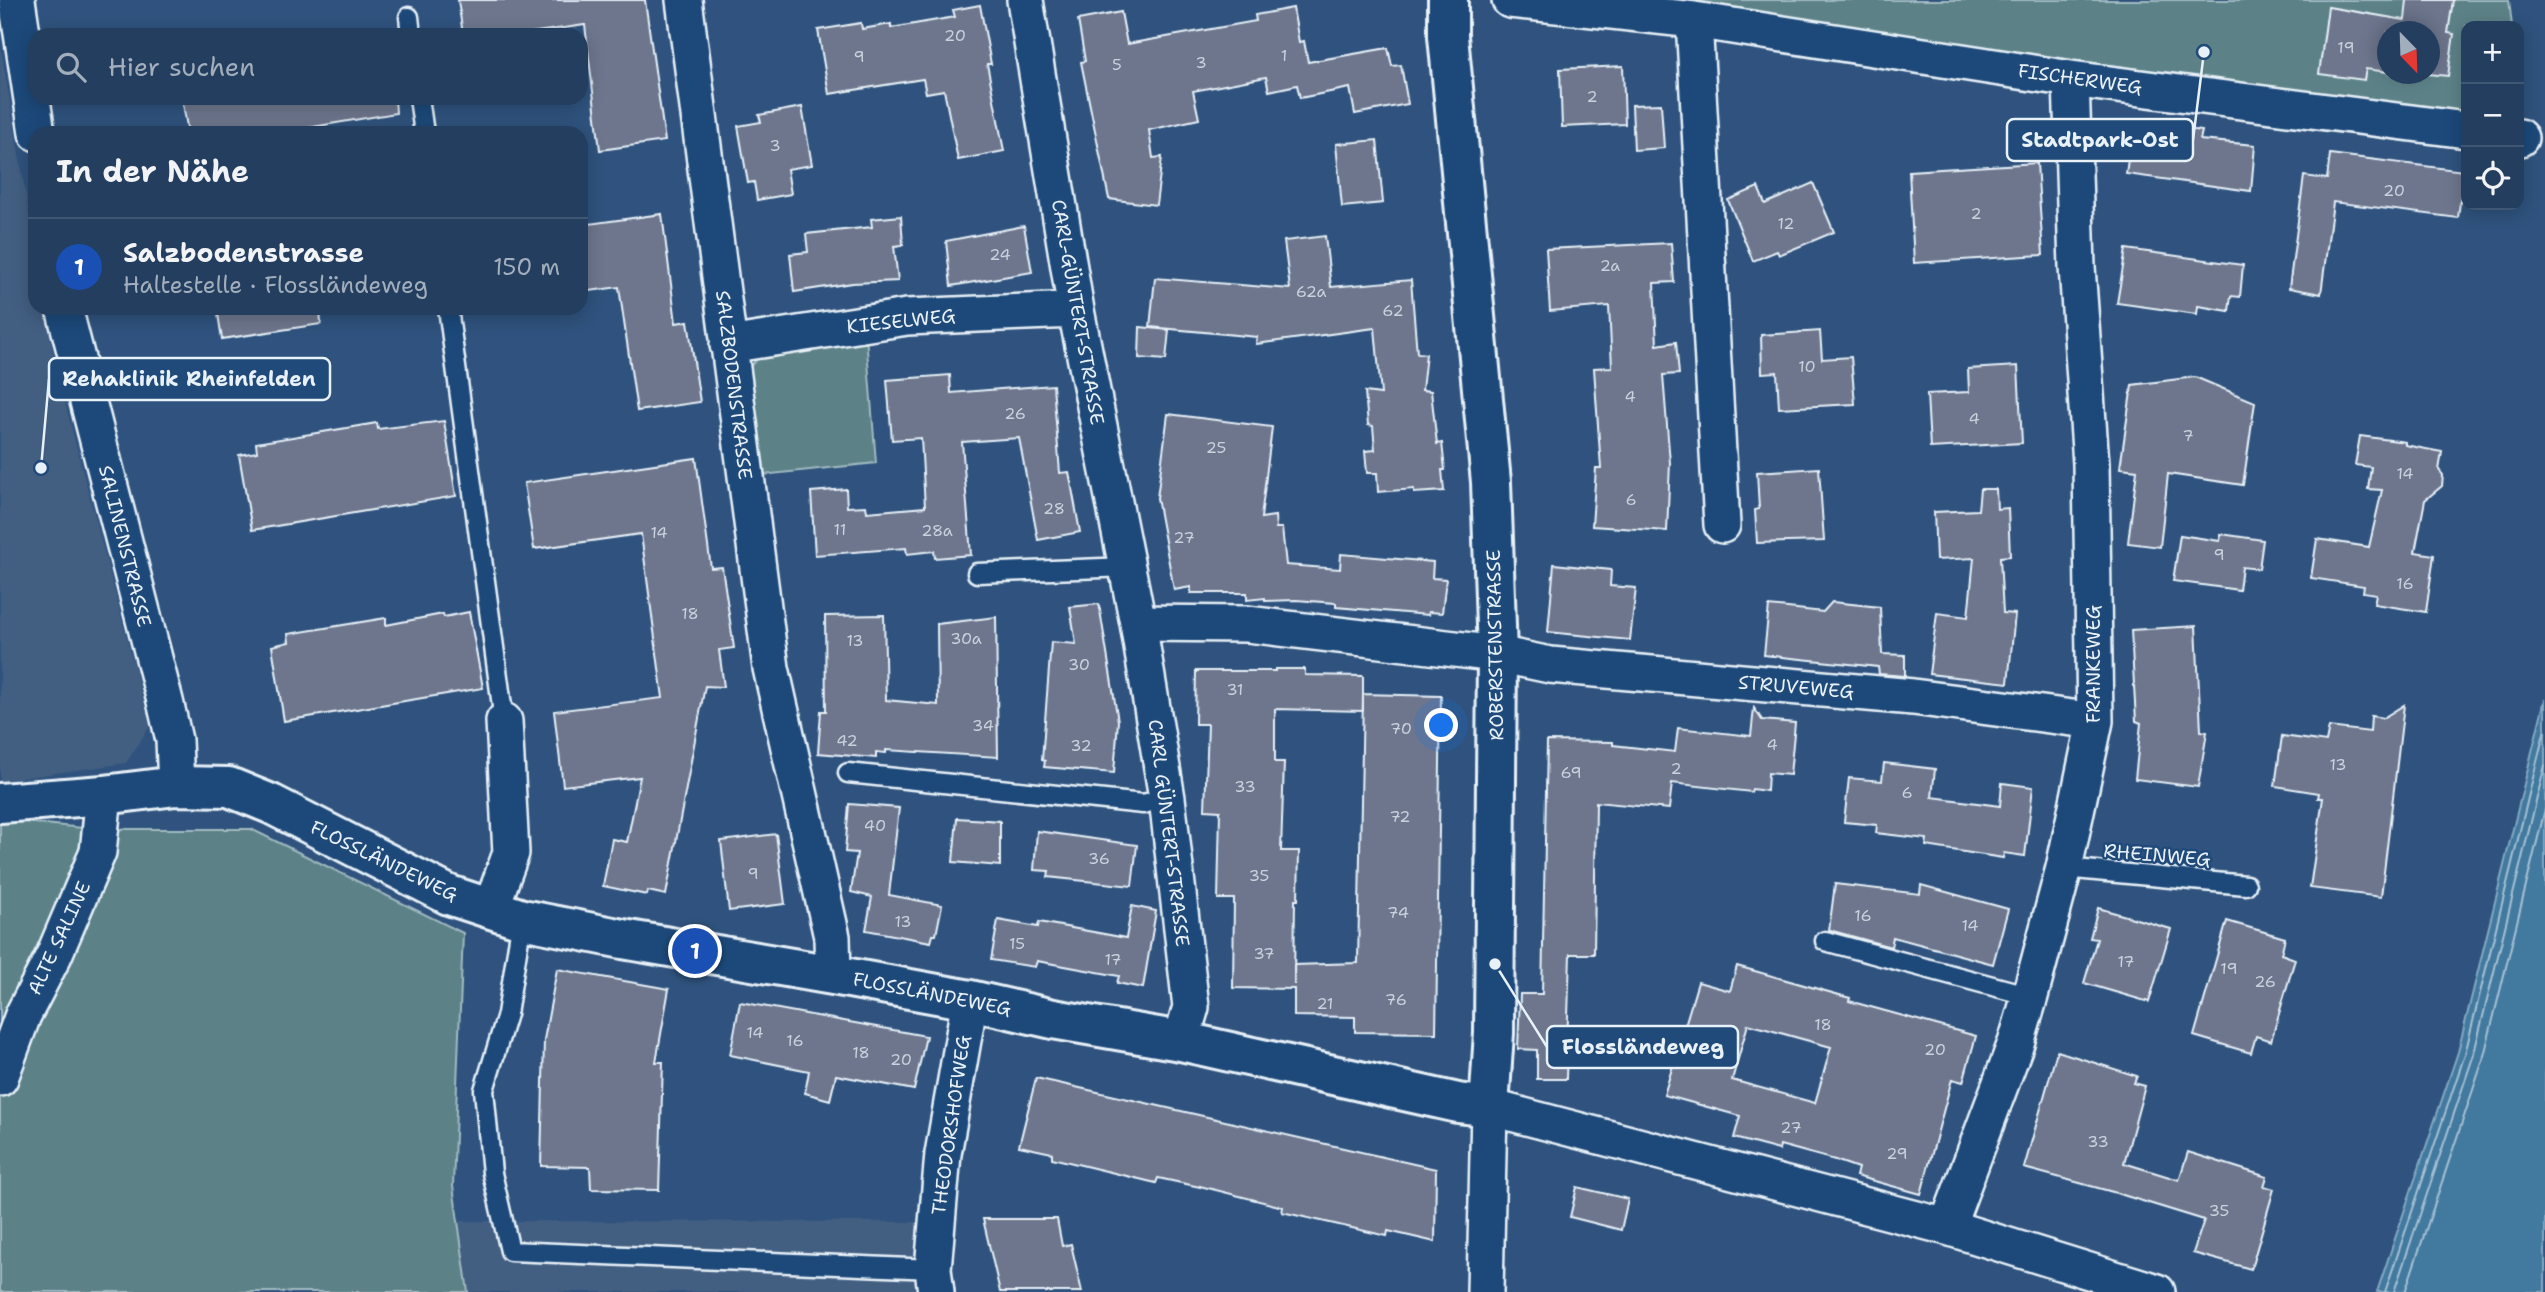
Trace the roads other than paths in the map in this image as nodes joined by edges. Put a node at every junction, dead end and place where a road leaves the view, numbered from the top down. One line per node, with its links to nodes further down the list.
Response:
1 (17, 0): 7 (street)
2 (684, 0): 17 (street, SALZBODENSTRASSE)
3 (1025, 0): 14 (street, CARL-GÜNTERT-STRASSE)
4 (1448, 0): 22 (street, ROBERSTENSTRASSE)
5 (1510, 0): 6 (street, FISCHERWEG)
6 (1694, 20): 8 (street, FISCHERWEG); 18 (street)
7 (28, 73)
8 (2071, 79): 13 (street, FISCHERWEG); 24 (street, FRANKEWEG)
9 (33, 105): 11 (street)
10 (420, 105): 12 (lane)
11 (36, 126)
12 (423, 126)
13 (2461, 129)
14 (1076, 310): 17 (street, KIESELWEG); 19 (street, CARL-GÜNTERT-STRASSE)
15 (66, 315): 26 (street, SALINENSTRASSE)
16 (449, 315): 23 (lane)
17 (728, 345): 34 (street, SALZBODENSTRASSE)
18 (1723, 525)
19 (1128, 566): 20 (lane); 21 (street, CARL-GÜNTERT-STRASSE)
20 (977, 573)
21 (1138, 623): 22 (street, STRUVEWEG); 28 (street, CARL GÜNTERT-STRASSE)
22 (1497, 654): 24 (street, STRUVEWEG); 39 (street, ROBERSTENSTRASSE)
23 (504, 721): 32 (street)
24 (2095, 721): 30 (street, FRANKEWEG)
25 (848, 774): 28 (lane)
26 (176, 786): 27 (street, FLOSSLÄNDEWEG); 32 (street, FLOSSLÄNDEWEG)
27 (104, 795): 29 (street, FLOSSLÄNDEWEG); 38 (street, ALTE SALINE)
28 (1167, 799): 37 (street, CARL GÜNTERT-STRASSE)
29 (0, 803)
30 (2064, 868): 31 (lane, RHEINWEG); 35 (street, FRANKEWEG)
31 (2246, 885)
32 (506, 913): 34 (street, FLOSSLÄNDEWEG); 41 (lane)
33 (1825, 941): 35 (lane)
34 (833, 975): 36 (street, FLOSSLÄNDEWEG)
35 (2030, 996): 40 (street, FRANKEWEG)
36 (970, 1000): 37 (street, FLOSSLÄNDEWEG); 41 (street, THEODORSHOFWEG)
37 (1181, 1041): 39 (street, FLOSSLÄNDEWEG)
38 (0, 1078)
39 (1489, 1107): 40 (street, FLOSSLÄNDEWEG); 42 (street, ROBERSTENSTRASSE)
40 (1947, 1227): 43 (street, FLOSSLÄNDEWEG)
41 (934, 1280)
42 (1485, 1292)
43 (2157, 1292)

